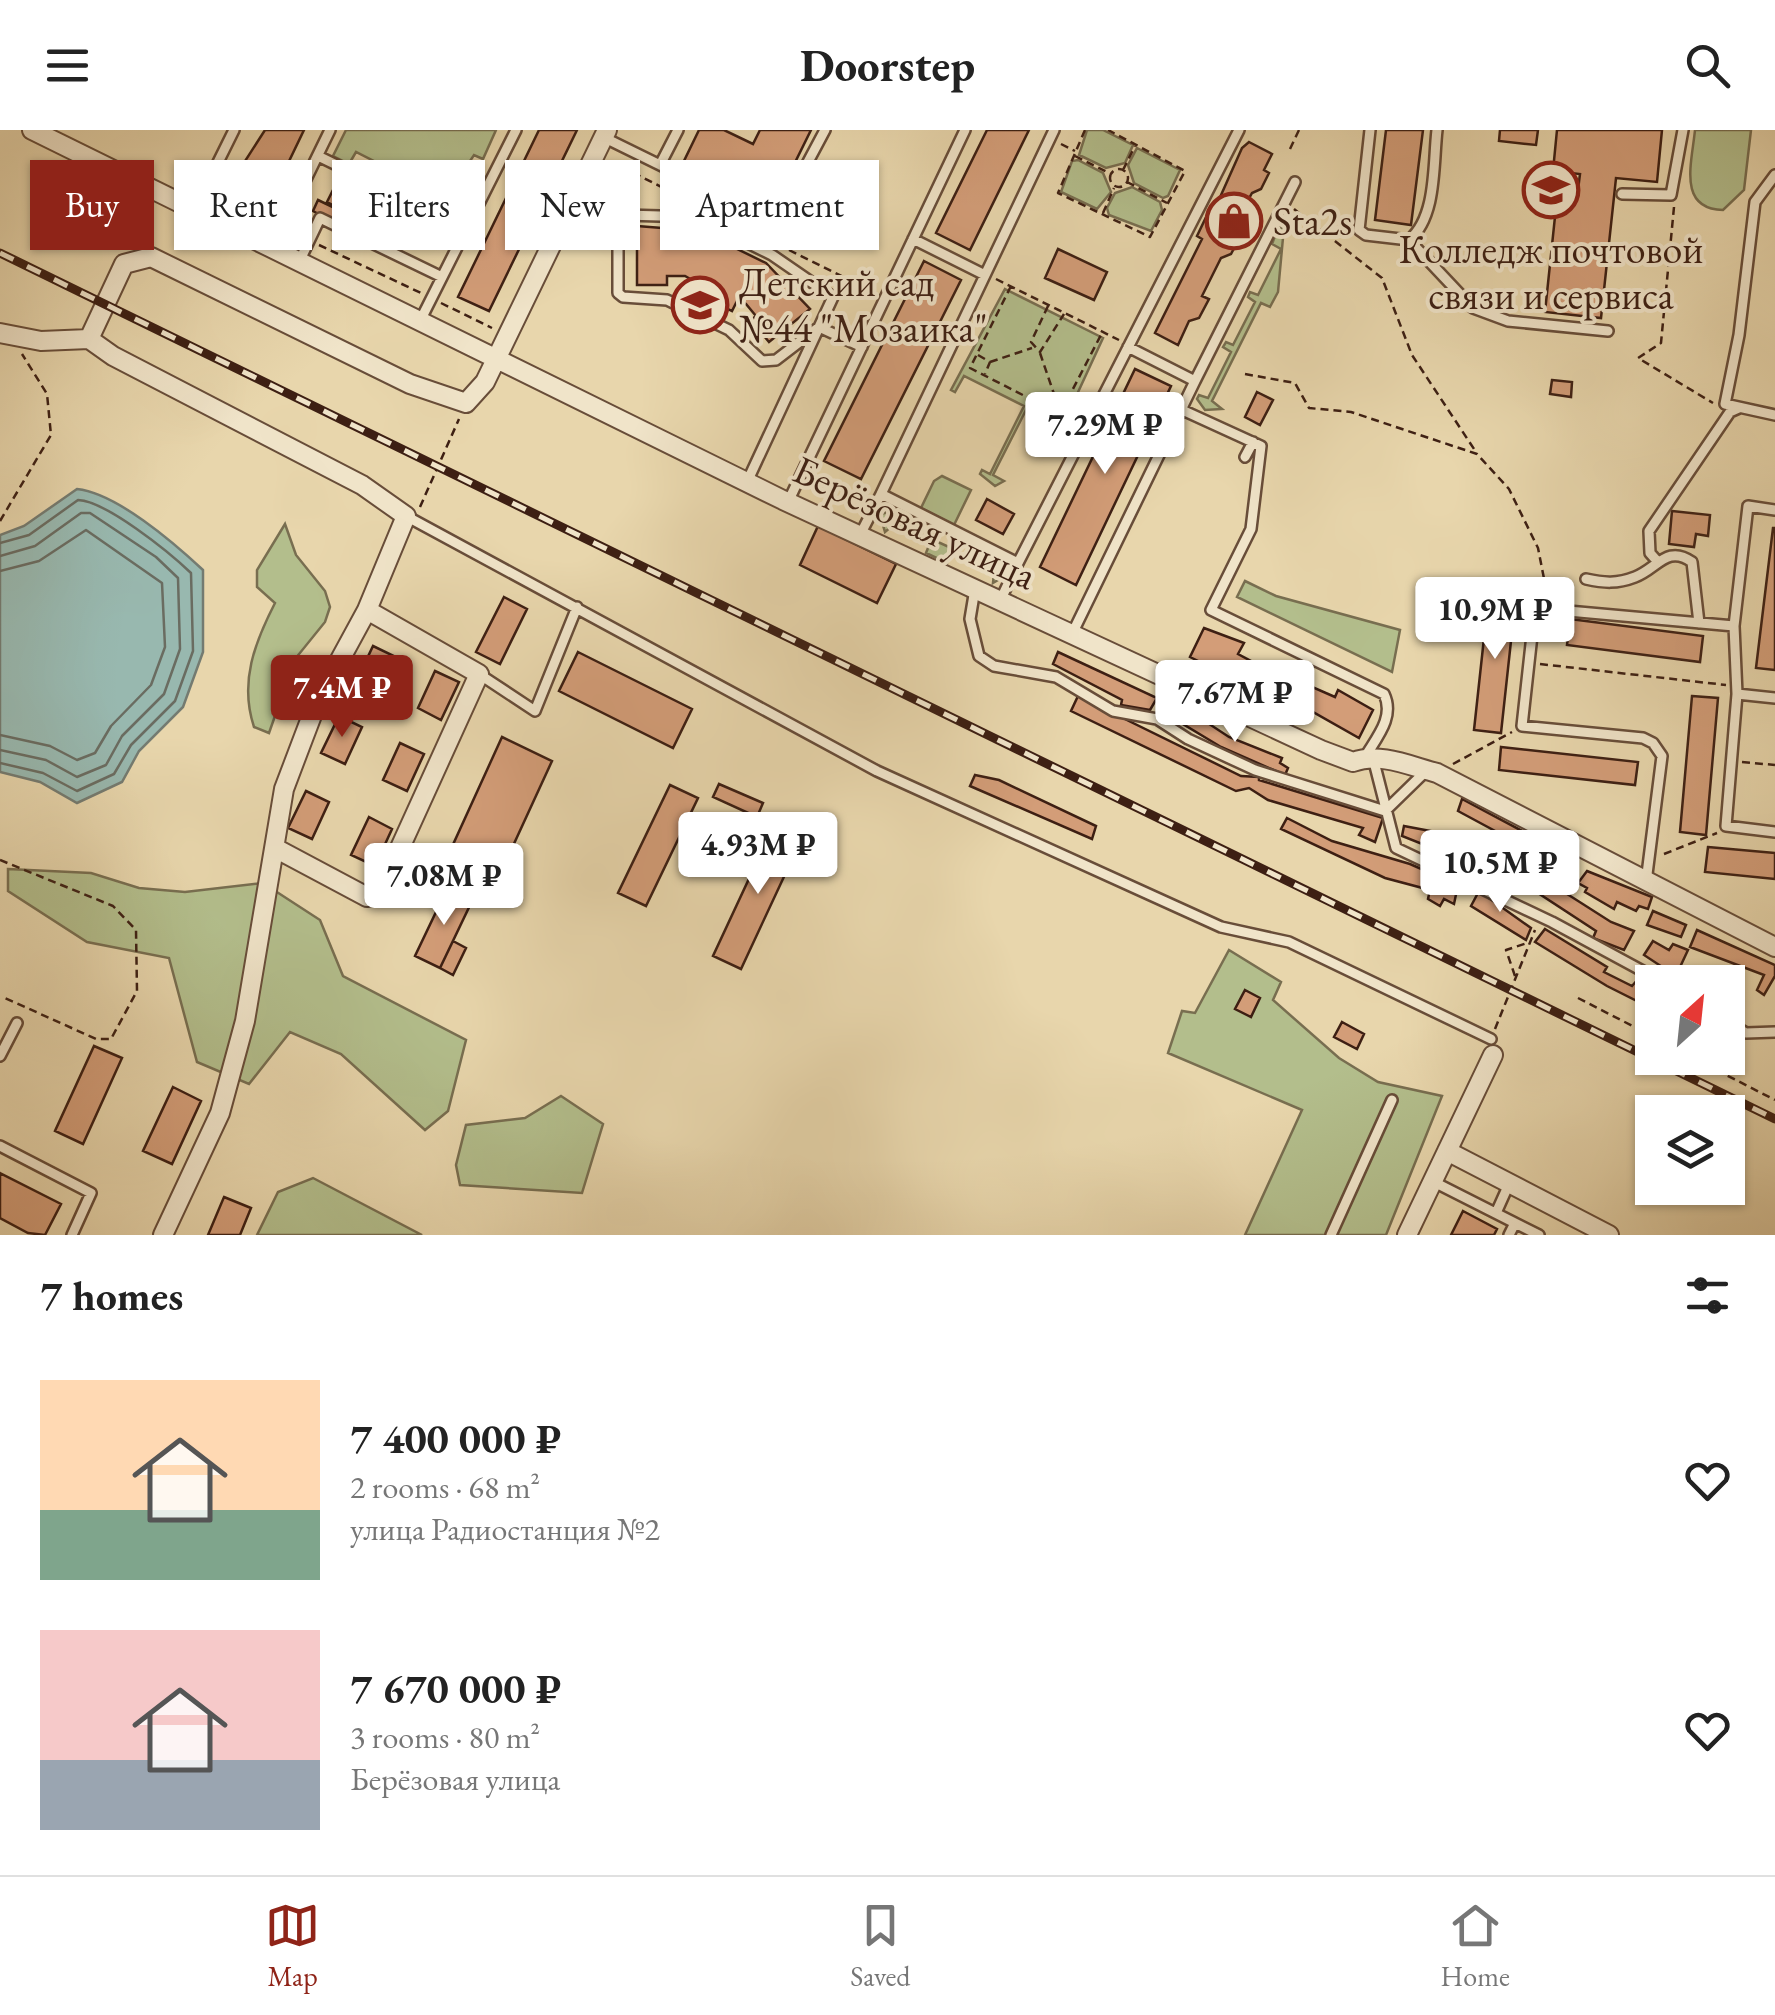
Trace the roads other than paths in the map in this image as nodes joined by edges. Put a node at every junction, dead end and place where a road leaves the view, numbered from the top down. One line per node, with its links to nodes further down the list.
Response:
1 (234, 130): 15 (lane)
2 (330, 130): 14 (lane)
3 (516, 130): 23 (lane)
4 (678, 130): 16 (lane)
5 (825, 130): 17 (lane)
6 (965, 130): 26 (lane)
7 (1239, 130): 38 (lane)
8 (1370, 130): 27 (lane)
9 (1437, 130): 27 (lane)
10 (1683, 130): 24 (lane)
11 (40, 132): 25 (street, Берёзовая улица)
12 (605, 134): 19 (lane); 40 (street)
13 (1054, 135): 31 (lane)
14 (318, 156): 18 (lane); 20 (lane)
15 (219, 160)
16 (663, 160)
17 (809, 160)
18 (332, 163)
19 (660, 165)
20 (312, 168)
21 (1775, 176): 42 (lane)
22 (1295, 182): 41 (lane)
23 (485, 191)
24 (1622, 194)
25 (174, 199)
26 (913, 239): 31 (lane); 39 (lane)
27 (1409, 240): 35 (lane)
28 (279, 250): 30 (street, Берёзовая улица)
29 (455, 250): 32 (lane)
30 (300, 260): 32 (lane); 33 (street, Берёзовая улица)
31 (986, 274): 48 (lane)
32 (442, 277): 33 (lane)
33 (421, 320): 40 (street, Берёзовая улица)
34 (819, 327): 34 (lane); 39 (lane); 47 (lane)
35 (1608, 331)
36 (5, 334): 37 (street)
37 (89, 339): 40 (street); 50 (street)
38 (1129, 346): 41 (lane); 54 (lane)
39 (862, 347): 49 (lane)
40 (496, 357): 47 (street, Берёзовая улица)
41 (1196, 380): 43 (lane)
42 (1742, 407): 44 (lane); 53 (lane)
43 (1180, 409): 45 (lane); 62 (lane)
44 (1775, 415)
45 (1252, 442): 46 (lane); 66 (lane)
46 (1245, 457)
47 (747, 482): 49 (street, Берёзовая улица)
48 (881, 494): 52 (lane); 54 (lane)
49 (788, 502): 52 (street, Берёзовая улица)
50 (413, 510): 58 (lane); 59 (street)
51 (1775, 510): 61 (lane)
52 (860, 535): 56 (street, Берёзовая улица)
53 (1658, 562): 55 (lane); 60 (lane)
54 (1018, 563): 57 (lane)
55 (1586, 579)
56 (975, 589): 57 (street, Берёзовая улица); 68 (lane)
57 (1000, 601): 62 (street, Берёзовая улица)
58 (577, 606): 63 (lane); 77 (lane)
59 (367, 610): 63 (street); 70 (street)
60 (1700, 623): 61 (lane); 71 (lane)
61 (1734, 626): 64 (lane)
62 (1072, 634): 66 (street, Берёзовая улица)
63 (479, 674): 70 (street)
64 (1737, 690): 65 (lane); 69 (lane)
65 (1775, 698)
66 (1369, 758): 67 (street, Берёзовая улица); 68 (lane)
67 (1432, 772): 68 (lane); 71 (street, Берёзовая улица)
68 (1385, 811): 73 (lane)
69 (1775, 832)
70 (275, 848): 87 (street)
71 (1646, 882): 72 (street, Берёзовая улица)
72 (1775, 946)
73 (1635, 967)
74 (17, 1024): 78 (lane)
75 (1745, 1031): 76 (lane)
76 (1775, 1032)
77 (1492, 1047): 81 (street)
78 (0, 1056)
79 (1392, 1100): 88 (lane)
80 (0, 1146): 86 (lane)
81 (1447, 1151): 82 (street); 83 (street)
82 (1432, 1182): 84 (lane); 89 (street)
83 (1509, 1184): 84 (lane); 92 (street)
84 (1496, 1213): 85 (lane)
85 (1515, 1223): 90 (lane); 91 (lane)
86 (72, 1235)
87 (162, 1235)
88 (1331, 1235)
89 (1407, 1235)
90 (1509, 1235)
91 (1539, 1235)
92 (1609, 1235)

